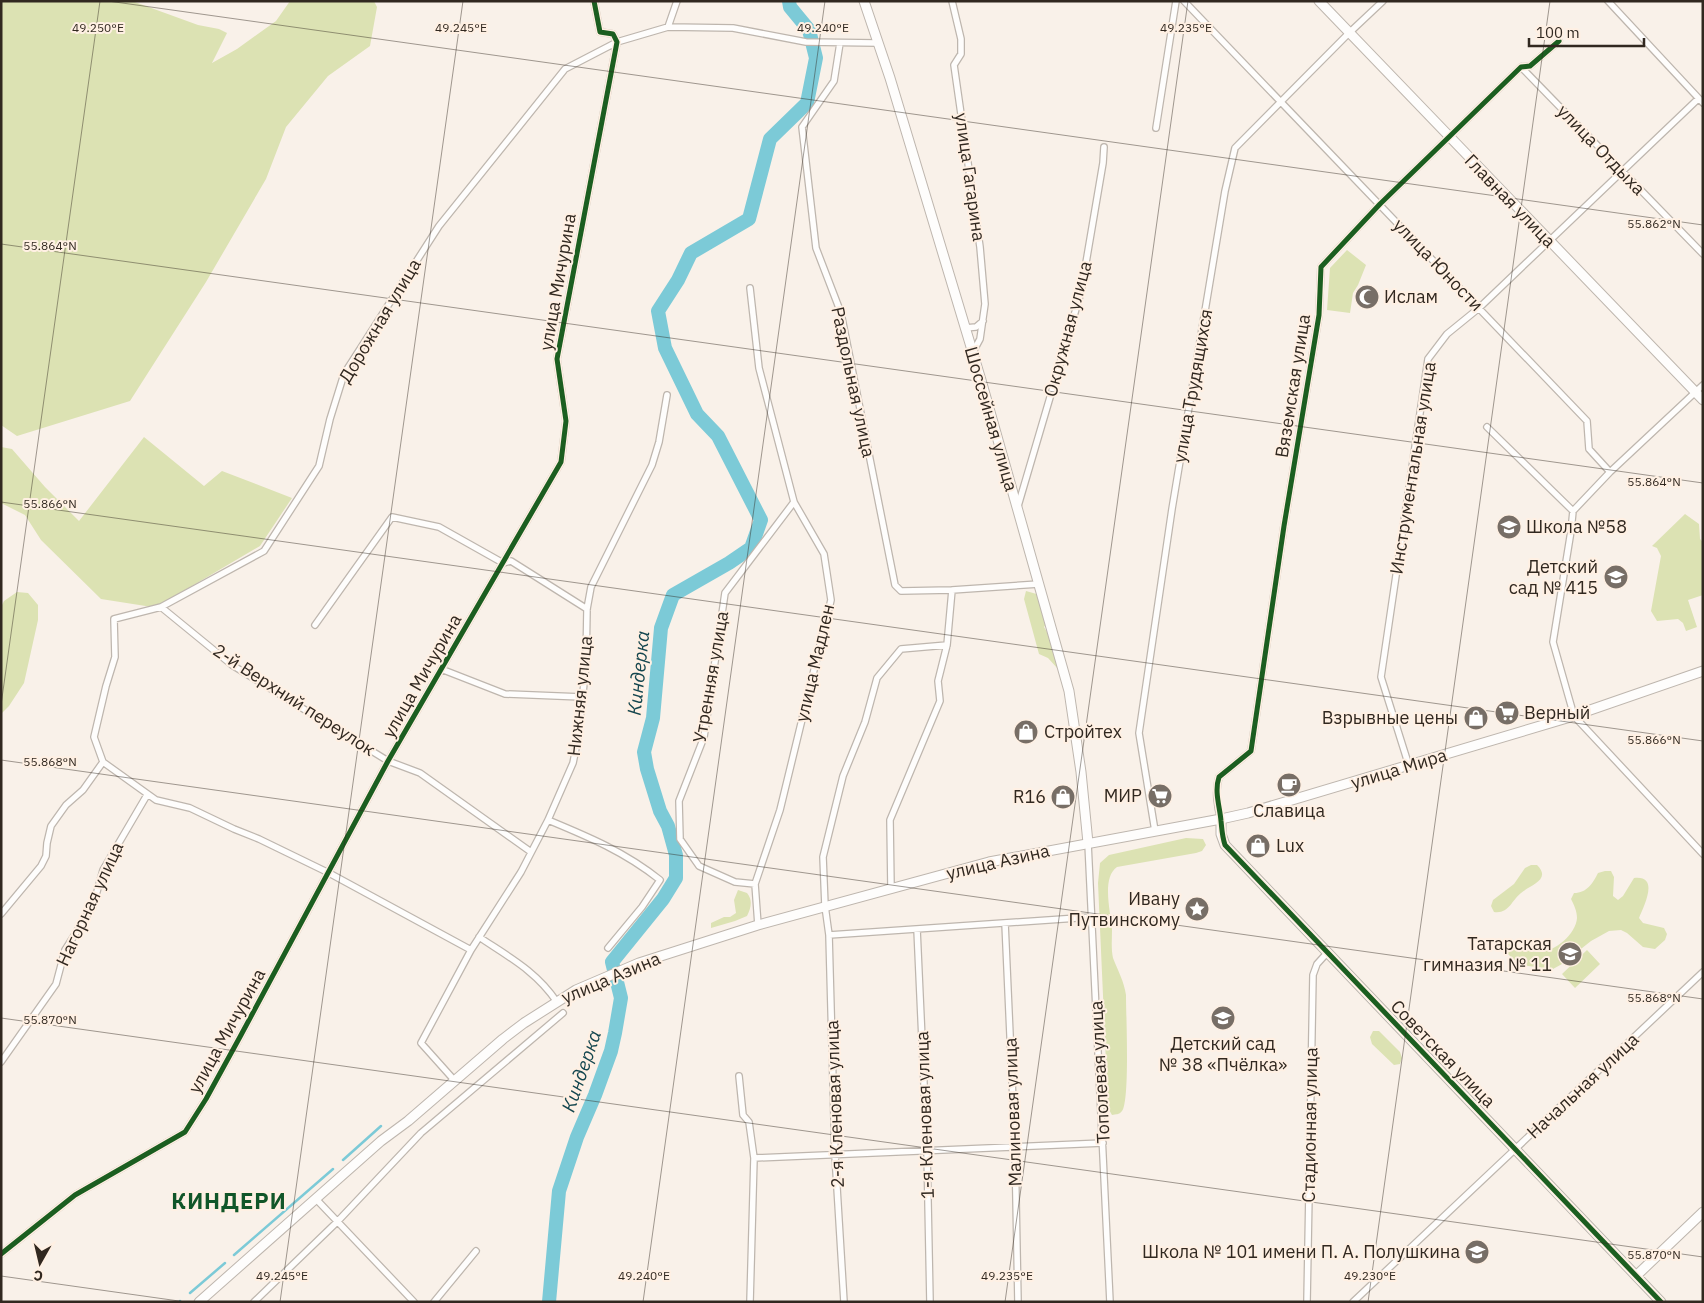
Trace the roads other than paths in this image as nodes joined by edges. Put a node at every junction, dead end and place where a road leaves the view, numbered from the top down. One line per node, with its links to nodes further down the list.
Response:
1 (594, 1): 12 (street)
2 (677, 1): 10 (street)
3 (864, 1): 15 (street, Шоссейная улица)
4 (952, 1): 28 (street, улица Гагарина)
5 (1176, 1): 19 (street)
6 (1184, 1): 17 (street, улица Юности)
7 (1319, 1): 11 (street, Главная улица)
8 (1383, 1): 11 (street, улица Трудящихся)
9 (1608, 1): 18 (street)
10 (668, 27): 12 (street, Дорожная улица); 14 (street, Дорожная улица)
11 (1349, 33): 17 (street, улица Трудящихся); 20 (street, Главная улица)
12 (617, 42): 40 (street, улица Мичурина); 43 (street, Дорожная улица)
13 (1559, 42): 16 (street, Вяземская улица)
14 (840, 43): 15 (street, Дорожная улица); 42 (street, Раздольная улица)
15 (877, 43): 29 (street, Шоссейная улица)
16 (1521, 67): 20 (street, Вяземская улица); 22 (street, улица Отдыха)
17 (1281, 101): 23 (street, улица Юности); 57 (street, улица Трудящихся)
18 (1701, 101): 22 (street, Инструментальная улица)
19 (1156, 128)
20 (1448, 136): 23 (street, Вяземская улица); 24 (street, Главная улица)
21 (1104, 147): 38 (street, Окружная улица)
22 (1623, 171): 24 (street, Инструментальная улица); 25 (street, улица Отдыха)
23 (1380, 204): 27 (street, улица Юности); 55 (street, Вяземская улица)
24 (1548, 240): 27 (street, Инструментальная улица); 32 (street, Главная улица)
25 (1703, 254)
26 (750, 288): 37 (street, улица Мадлен)
27 (1479, 308): 36 (street, улица Юности); 53 (street, Инструментальная улица)
28 (984, 319): 29 (street); 30 (street, улица Гагарина)
29 (965, 328): 30 (street, Шоссейная улица)
30 (973, 354): 38 (street, Шоссейная улица)
31 (1703, 385): 32 (street)
32 (1695, 392): 34 (street, Главная улица); 36 (street)
33 (667, 395): 44 (street, Нижняя улица)
34 (1703, 400)
35 (1487, 426): 39 (street)
36 (1610, 472): 39 (street)
37 (794, 502): 62 (street, улица Мадлен); 62 (street, Утренняя улица)
38 (1017, 507): 41 (street, Шоссейная улица)
39 (1573, 511): 50 (street)
40 (502, 564): 44 (street); 45 (street); 47 (street, улица Мичурина)
41 (1039, 584): 42 (street, Раздольная улица); 58 (street, Шоссейная улица)
42 (952, 590): 46 (street)
43 (160, 607): 51 (street, 2-й Верхний переулок); 52 (street, Дорожная улица)
44 (587, 609): 49 (street, Нижняя улица)
45 (315, 625)
46 (947, 645): 63 (street); 64 (street, 2-я Кленовая улица)
47 (441, 669): 49 (street); 51 (street, улица Мичурина)
48 (1703, 671): 50 (street, улица Мира)
49 (582, 697): 56 (street, Нижняя улица)
50 (1574, 716): 53 (street, улица Мира); 60 (street)
51 (388, 761): 59 (street, 2-й Верхний переулок); 61 (street, улица Мичурина)
52 (103, 762): 54 (street); 65 (street)
53 (1409, 766): 55 (street, улица Мира)
54 (147, 796): 61 (street); 78 (street, Нагорная улица)
55 (1222, 819): 57 (street, улица Мира); 74 (street, Советская улица)
56 (548, 820): 59 (street, Нижняя улица); 72 (street)
57 (1155, 831): 58 (street, улица Мира)
58 (1088, 843): 63 (street, улица Азина); 66 (street, Тополевая улица)
59 (531, 852): 71 (street, Нижняя улица)
60 (1703, 854)
61 (329, 873): 73 (street); 91 (street, улица Мичурина)
62 (755, 884): 68 (street, улица Мадлен)
63 (891, 888): 64 (street, улица Азина)
64 (825, 906): 68 (street, улица Азина); 70 (street, 2-я Кленовая улица)
65 (1, 914)
66 (1092, 917): 67 (street); 81 (street, Тополевая улица)
67 (1004, 923): 69 (street); 82 (street, Малиновая улица)
68 (758, 925): 76 (street, улица Азина)
69 (917, 929): 70 (street); 84 (street, 1-я Кленовая улица)
70 (828, 935): 85 (street, 2-я Кленовая улица)
71 (479, 937): 73 (street, Нижняя улица); 76 (street)
72 (608, 948)
73 (471, 950): 80 (street, Нижняя улица)
74 (1327, 954): 83 (street, Советская улица); 102 (street, Стадионная улица)
75 (1703, 972): 83 (street, Начальная улица)
76 (557, 1002): 80 (street, улица Азина)
77 (562, 1013): 89 (street)
78 (1, 1062)
79 (739, 1076): 86 (street)
80 (455, 1081): 87 (street, улица Азина)
81 (1103, 1143): 82 (street); 101 (street, Тополевая улица)
82 (1015, 1147): 84 (street); 100 (street, Малиновая улица)
83 (1516, 1149): 92 (street, Советская улица); 103 (street, Начальная улица)
84 (927, 1151): 85 (street); 99 (street, 1-я Кленовая улица)
85 (836, 1155): 86 (street); 98 (street, 2-я Кленовая улица)
86 (754, 1158): 97 (street)
87 (316, 1199): 89 (street); 93 (street, улица Азина)
88 (1703, 1212): 92 (street)
89 (337, 1222): 94 (street); 95 (street)
90 (476, 1251): 96 (street)
91 (1, 1254)
92 (1637, 1275): 104 (street, Советская улица)
93 (199, 1302)
94 (254, 1302)
95 (414, 1302)
96 (434, 1302)
97 (750, 1302)
98 (844, 1302)
99 (930, 1302)
100 (1018, 1302)
101 (1110, 1302)
102 (1307, 1302)
103 (1353, 1302)
104 (1661, 1302)

